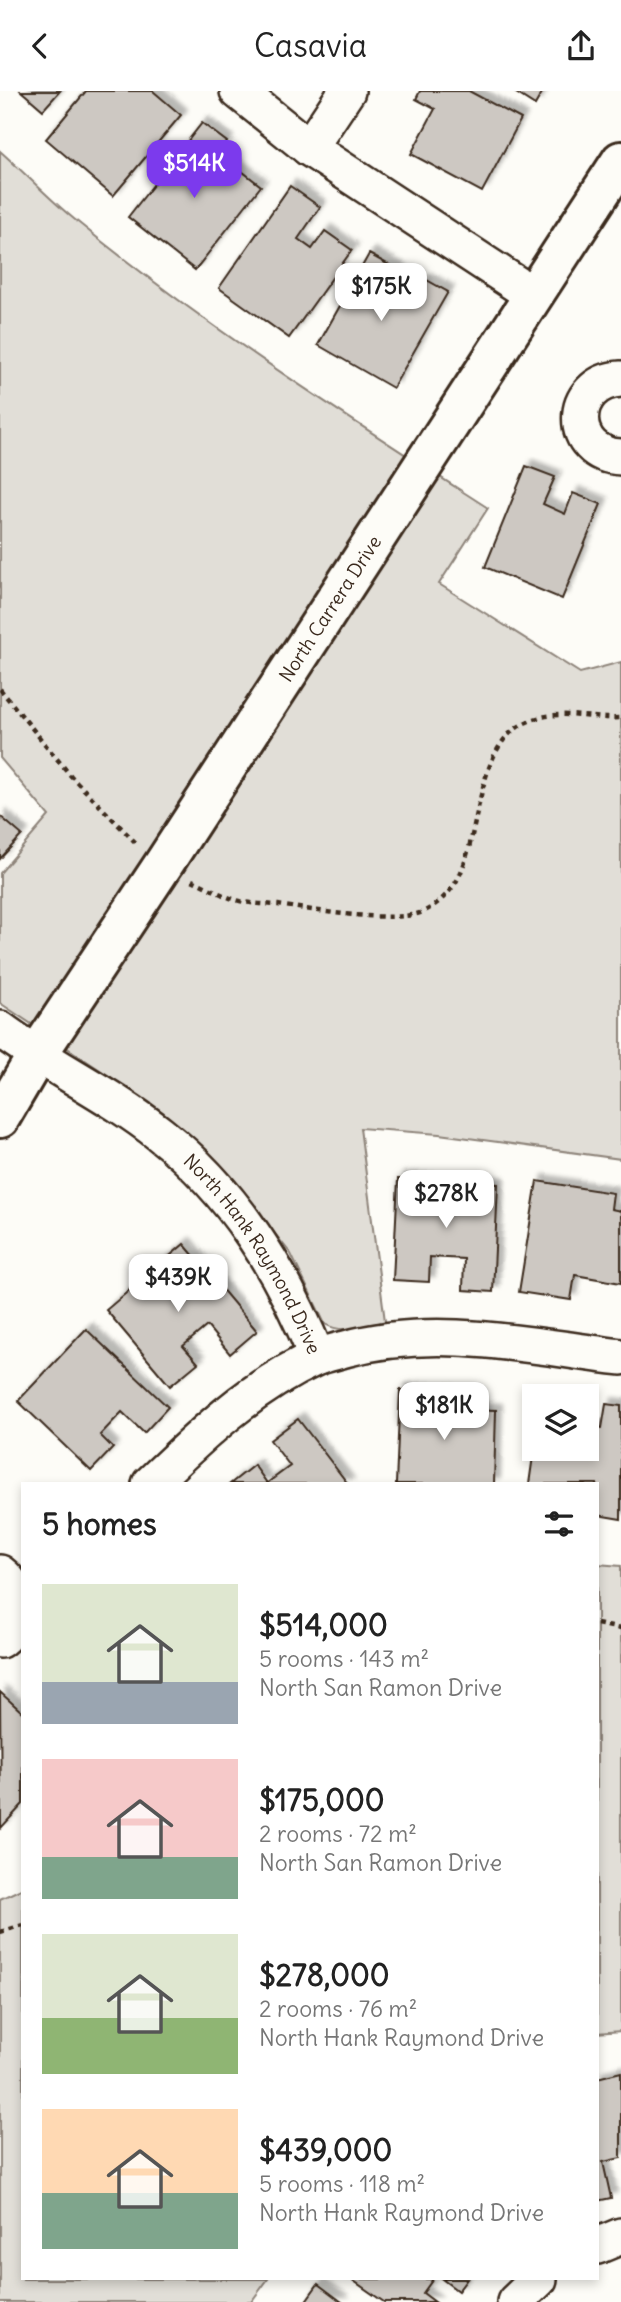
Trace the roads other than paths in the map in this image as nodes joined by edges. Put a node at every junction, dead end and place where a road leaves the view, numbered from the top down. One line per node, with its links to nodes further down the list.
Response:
1 (238, 91): 3 (street)
2 (347, 91): 3 (street)
3 (309, 148): 5 (street)
4 (621, 161): 5 (street, North Carrera Drive)
5 (533, 295): 9 (street, North Carrera Drive)
6 (621, 379): 7 (street)
7 (621, 457)
8 (0, 1029): 9 (street, North Hank Raymond Drive)
9 (37, 1055): 10 (street, North Carrera Drive); 11 (street, North Hank Raymond Drive)
10 (0, 1118)
11 (317, 1356): 12 (street, North Hank Raymond Drive); 13 (street)
12 (621, 1357)
13 (152, 1482)
14 (12, 1582): 15 (street)
15 (0, 1640)
16 (621, 2236): 17 (street)
17 (599, 2245)
18 (538, 2280): 19 (street)
19 (515, 2302)

